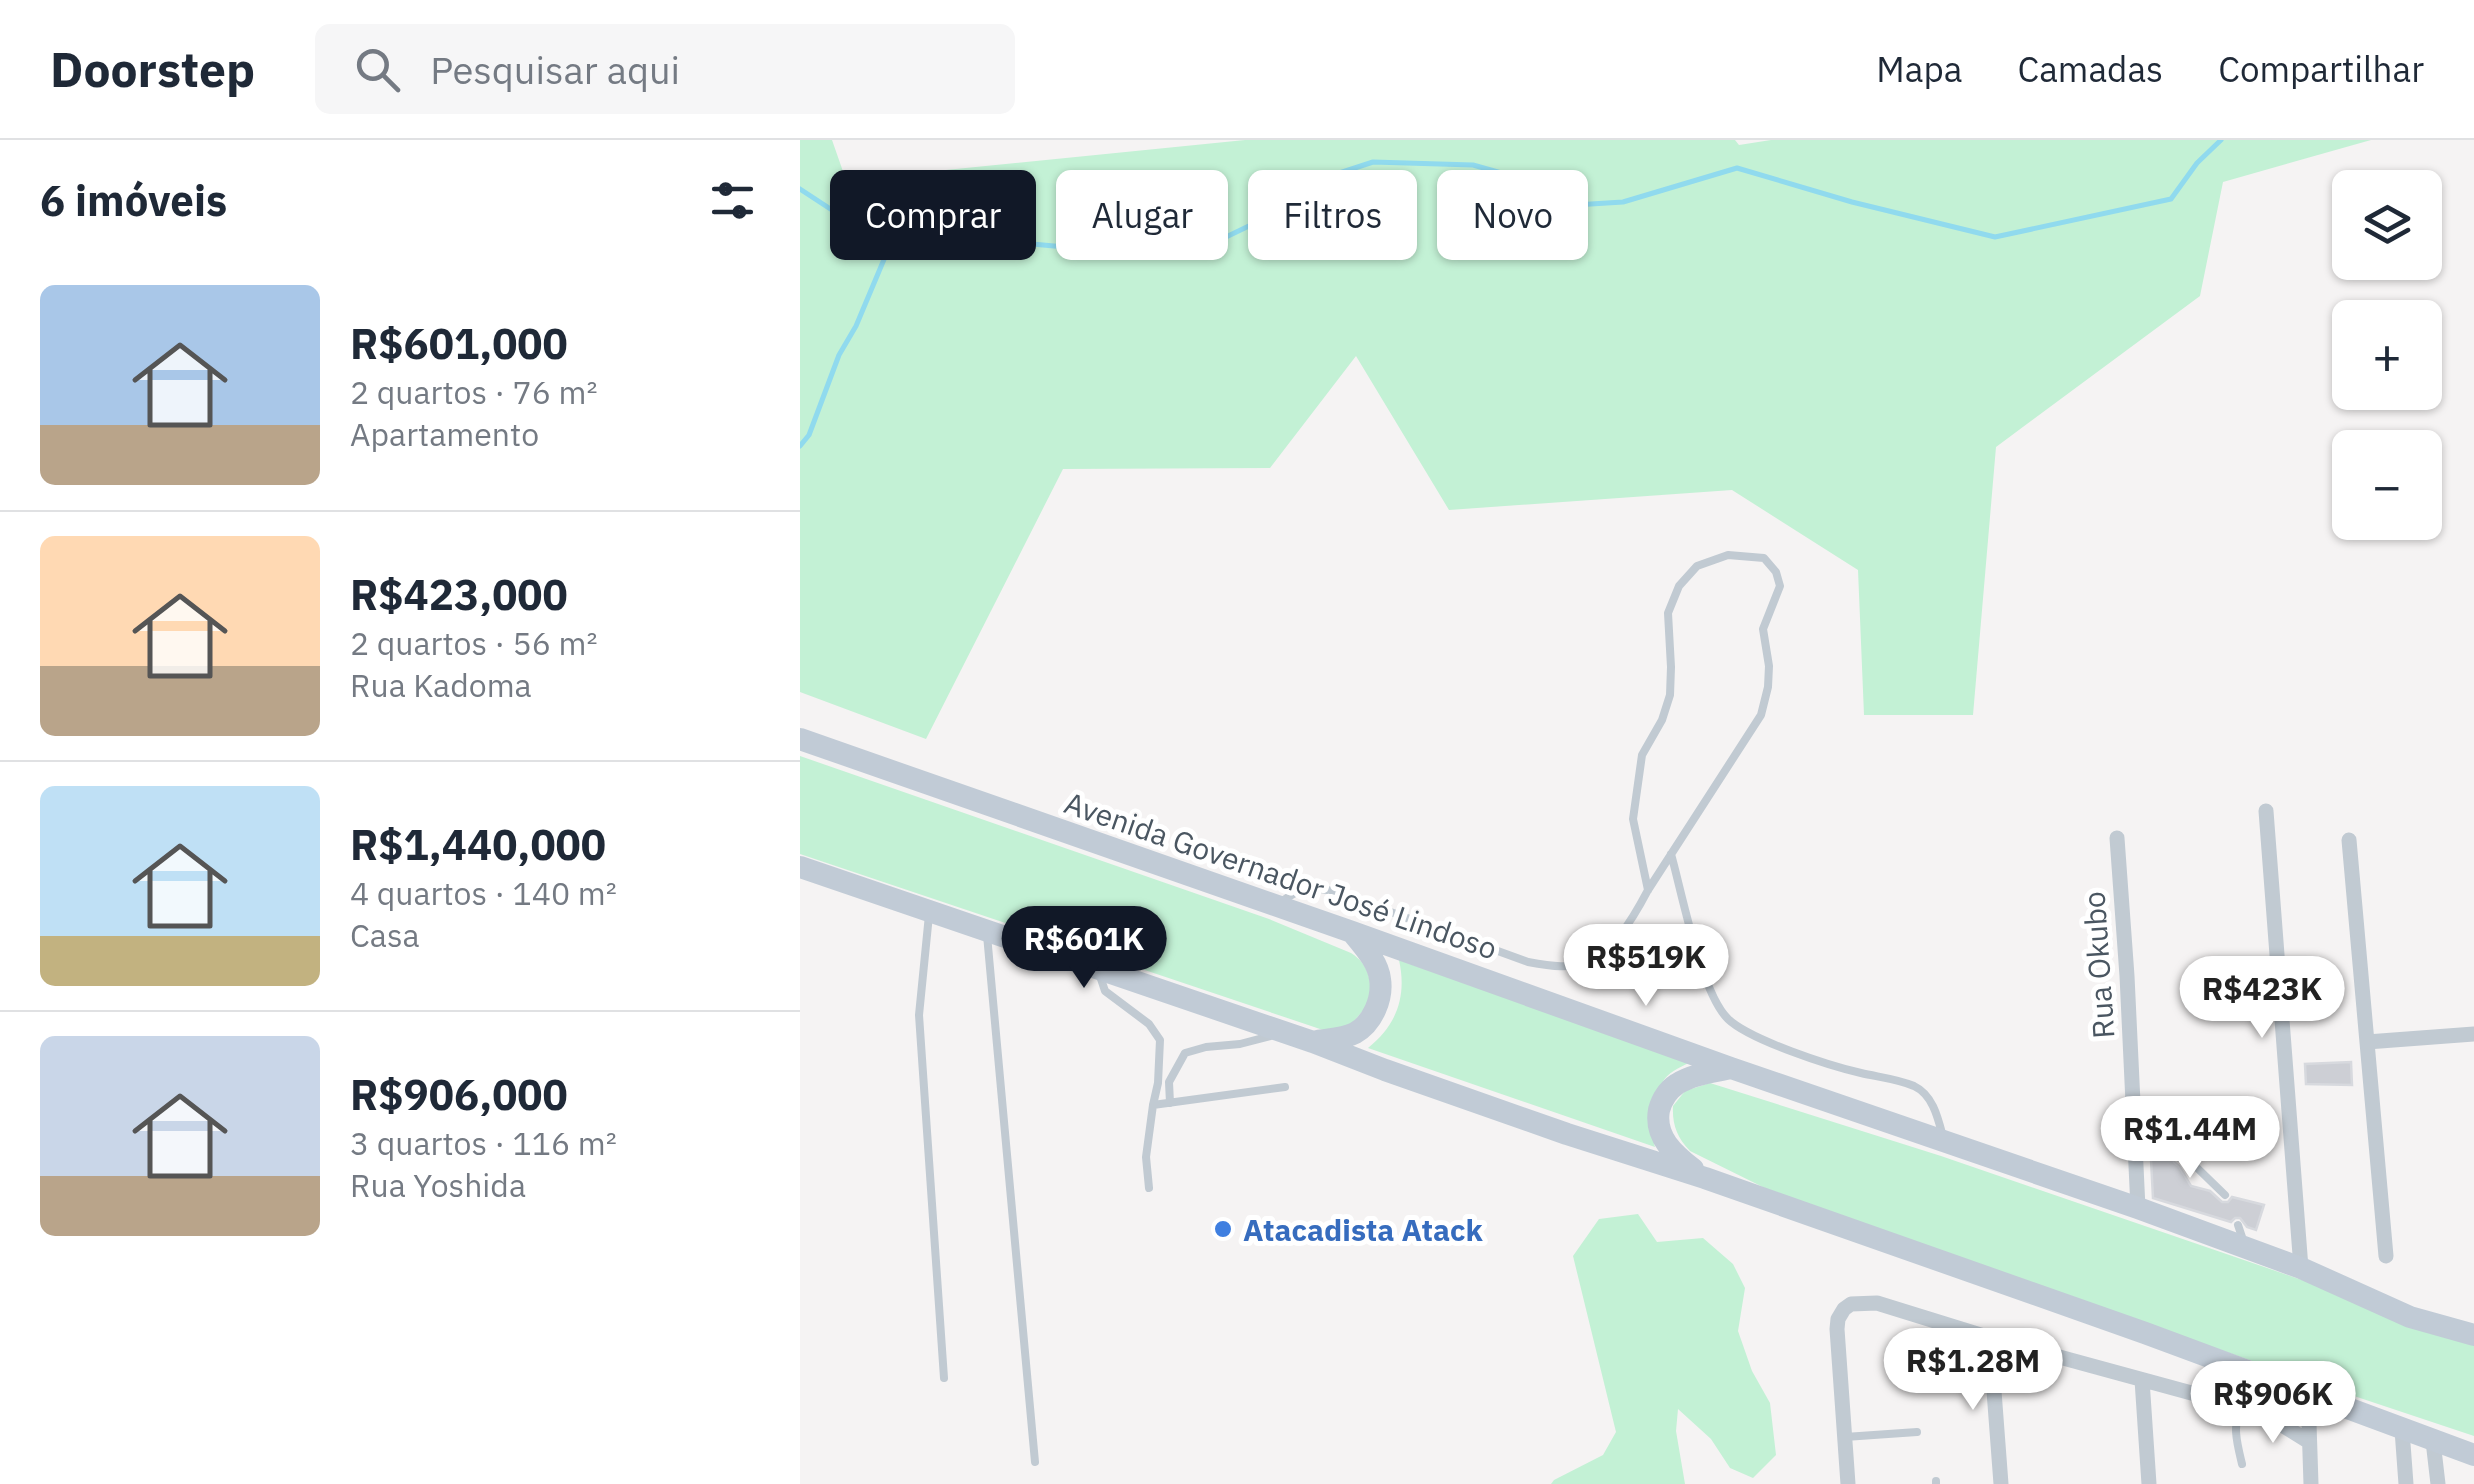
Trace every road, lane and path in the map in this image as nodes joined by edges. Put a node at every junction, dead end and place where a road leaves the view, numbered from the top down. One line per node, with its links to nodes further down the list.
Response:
1 (800, 739): 8 (main road, Avenida Governador José Lindoso)
2 (2266, 811): 28 (street)
3 (2117, 838): 26 (street, Rua Okubo)
4 (2350, 840): 16 (street)
5 (1671, 854): 7 (lane); 7 (lane); 21 (lane)
6 (800, 866): 9 (main road)
7 (1648, 890): 8 (lane)
8 (1276, 905): 11 (main road, Avenida Governador José Lindoso)
9 (930, 911): 10 (main road); 31 (lane)
10 (986, 930): 12 (main road); 43 (lane)
11 (1352, 932): 15 (main road); 17 (main road, Avenida Governador José Lindoso)
12 (1098, 968): 13 (main road); 20 (lane)
13 (1284, 1032): 15 (main road); 19 (lane)
14 (2474, 1034): 16 (street)
15 (1313, 1042): 23 (main road)
16 (2367, 1042): 27 (street)
17 (1730, 1068): 21 (main road, Avenida Governador José Lindoso); 23 (main road)
18 (1285, 1087): 19 (lane)
19 (1170, 1103): 20 (lane)
20 (1153, 1104): 24 (lane)
21 (1944, 1141): 26 (main road, Avenida Governador José Lindoso)
22 (2180, 1158): 25 (lane)
23 (1705, 1178): 33 (main road)
24 (1149, 1188)
25 (2225, 1195)
26 (2138, 1208): 28 (main road, Avenida Governador José Lindoso)
27 (2386, 1256)
28 (2302, 1268): 29 (main road, Avenida Governador José Lindoso)
29 (2474, 1336)
30 (1990, 1338): 32 (street); 39 (street); 46 (street)
31 (944, 1378)
32 (2142, 1380): 35 (street); 47 (street)
33 (2276, 1382): 34 (main road); 36 (street)
34 (2308, 1393): 37 (main road); 41 (street)
35 (2241, 1405): 36 (street); 44 (lane)
36 (2261, 1412): 41 (street)
37 (2402, 1430): 40 (main road); 49 (street)
38 (1918, 1432): 39 (lane)
39 (1845, 1437): 45 (street)
40 (2433, 1441): 42 (main road); 50 (street)
41 (2308, 1442): 48 (street)
42 (2474, 1455)
43 (1036, 1462)
44 (2242, 1464)
45 (1848, 1484)
46 (2001, 1484)
47 (2149, 1484)
48 (2311, 1484)
49 (2406, 1484)
50 (2438, 1484)

